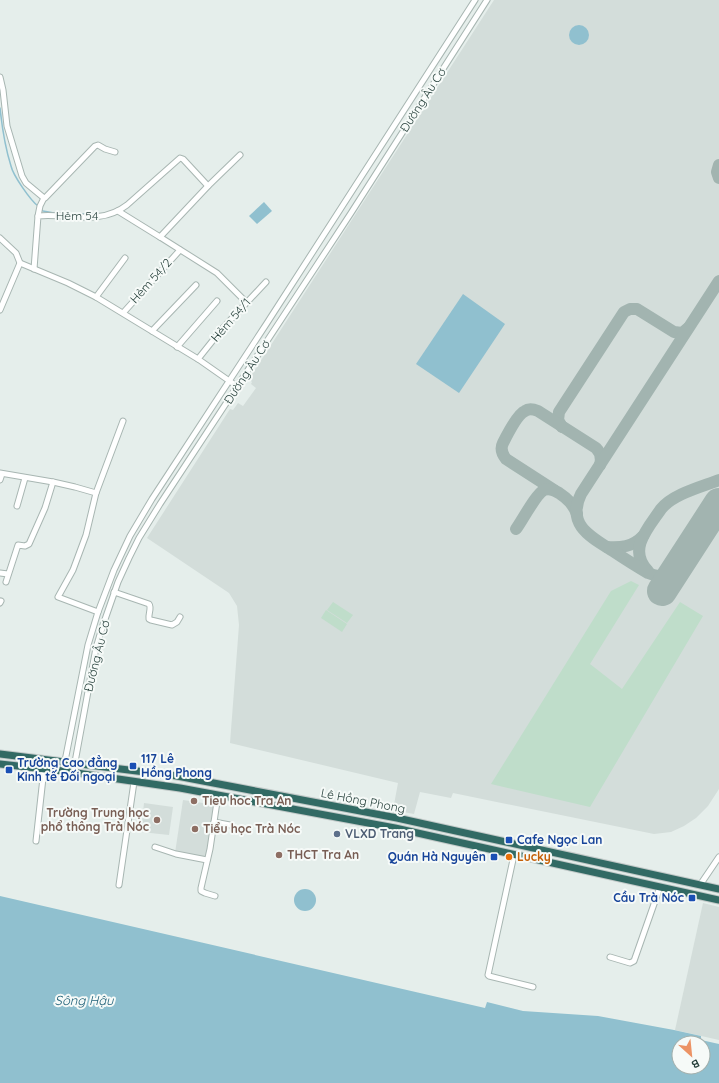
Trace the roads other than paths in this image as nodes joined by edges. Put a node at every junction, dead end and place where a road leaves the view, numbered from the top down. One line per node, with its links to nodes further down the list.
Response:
1 (475, 0): 3 (street, Đường Âu Cơ)
2 (487, 0): 4 (street, Đường Âu Cơ)
3 (471, 6): 4 (street); 28 (street, Đường Âu Cơ)
4 (480, 11): 29 (street, Đường Âu Cơ)
5 (0, 77): 9 (street)
6 (115, 152): 9 (street)
7 (240, 155): 8 (street)
8 (208, 186): 10 (street, Hẻm 54); 12 (street)
9 (44, 198): 11 (street)
10 (118, 211): 11 (street, Hẻm 54); 12 (street)
11 (38, 216): 17 (street, Hẻm 54)
12 (160, 237): 14 (street)
13 (0, 238): 16 (street)
14 (180, 250): 22 (street); 24 (street, Hẻm 54/2)
15 (125, 258): 20 (street)
16 (20, 264): 17 (street); 23 (street)
17 (34, 269): 20 (street)
18 (266, 282): 22 (street, Hẻm 54/1)
19 (196, 285): 25 (street)
20 (96, 297): 24 (street)
21 (217, 301): 26 (street)
22 (246, 302): 27 (street, Hẻm 54/1)
23 (0, 310)
24 (123, 313): 25 (street)
25 (152, 331): 26 (street)
26 (177, 347): 27 (street)
27 (198, 359): 28 (street)
28 (229, 381): 29 (street); 35 (street, Đường Âu Cơ)
29 (238, 387): 36 (street, Đường Âu Cơ)
30 (123, 421): 37 (street)
31 (1, 474): 32 (street); 33 (street)
32 (25, 478): 34 (street); 38 (street)
33 (0, 480)
34 (53, 482): 37 (street); 40 (street)
35 (161, 485): 36 (street); 43 (street, Đường Âu Cơ)
36 (169, 490): 42 (street, Đường Âu Cơ)
37 (96, 493): 43 (street)
38 (17, 506)
39 (0, 573): 40 (street)
40 (8, 574): 41 (street)
41 (6, 582)
42 (114, 592): 44 (street); 47 (street, Đường Âu Cơ)
43 (98, 612): 46 (street, Đường Âu Cơ)
44 (180, 617)
45 (0, 754): 46 (highway, Lê Hồng Phong)
46 (65, 761): 47 (highway, Lê Hồng Phong); 50 (street, Đường Âu Cơ)
47 (74, 763): 51 (street, Đường Âu Cơ); 61 (highway, Lê Hồng Phong)
48 (0, 764): 49 (highway, Lê Hồng Phong)
49 (44, 769): 50 (highway, Lê Hồng Phong); 56 (street)
50 (63, 771): 51 (highway, Lê Hồng Phong)
51 (73, 773): 52 (highway, Lê Hồng Phong)
52 (134, 782): 53 (highway, Lê Hồng Phong); 62 (street)
53 (218, 795): 54 (street); 58 (highway, Lê Hồng Phong)
54 (214, 822): 55 (street); 60 (street)
55 (230, 825)
56 (36, 842)
57 (155, 847): 60 (street)
58 (514, 855): 64 (highway, Lê Hồng Phong); 70 (street)
59 (719, 857): 63 (street)
60 (207, 860): 67 (street)
61 (687, 883): 63 (highway, Lê Hồng Phong); 66 (highway)
62 (120, 885)
63 (700, 885): 65 (highway, Lê Hồng Phong)
64 (660, 887): 66 (highway, Lê Hồng Phong); 69 (street)
65 (719, 889)
66 (686, 893): 68 (highway, Lê Hồng Phong)
67 (215, 896)
68 (719, 900)
69 (610, 957)
70 (533, 987)

